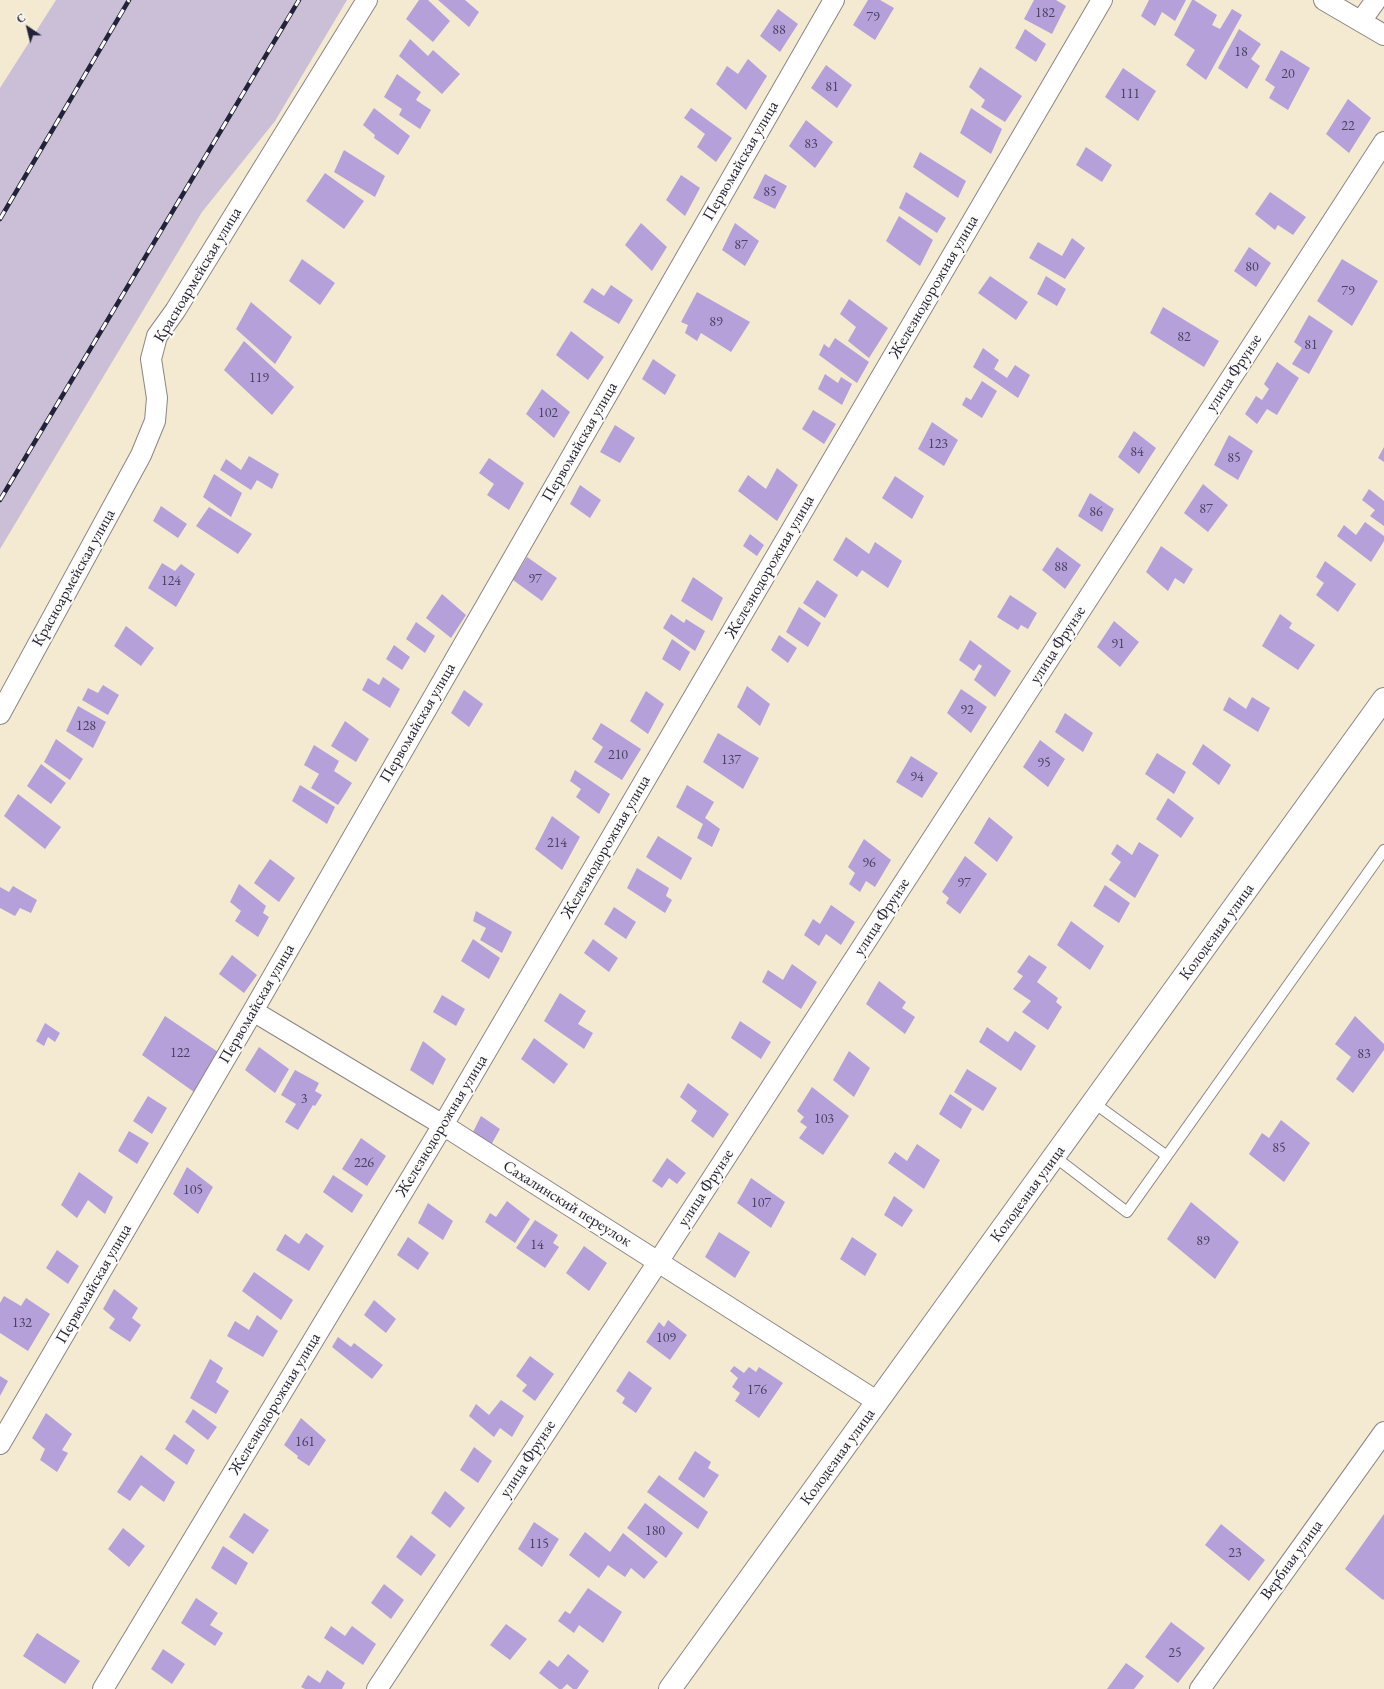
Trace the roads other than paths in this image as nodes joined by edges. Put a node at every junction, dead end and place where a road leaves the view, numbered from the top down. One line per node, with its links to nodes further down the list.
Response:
1 (367, 0): 10 (street, Красноармейская улица)
2 (834, 0): 12 (street, Первомайская улица)
3 (1102, 0): 14 (street, Железнодорожная улица)
4 (1324, 0): 6 (street)
5 (1376, 0): 6 (street)
6 (1361, 21): 7 (street)
7 (1384, 35)
8 (1384, 142): 17 (street, улица Фрунзе)
9 (1384, 699): 13 (main road, Колодезная улица)
10 (0, 714)
11 (1384, 850): 15 (lane)
12 (253, 1011): 14 (street, Сахалинский переулок); 20 (street, Первомайская улица)
13 (1094, 1103): 15 (lane); 16 (main road, Колодезная улица)
14 (443, 1125): 17 (street, Сахалинский переулок); 21 (street, Железнодорожная улица)
15 (1167, 1156): 16 (lane)
16 (1055, 1157): 18 (main road, Колодезная улица)
17 (658, 1262): 18 (street, Сахалинский переулок); 22 (street, улица Фрунзе)
18 (878, 1402): 23 (main road, Колодезная улица)
19 (1384, 1432): 24 (street, Вербная улица)
20 (0, 1444)
21 (103, 1689)
22 (377, 1689)
23 (670, 1689)
24 (1200, 1689)

